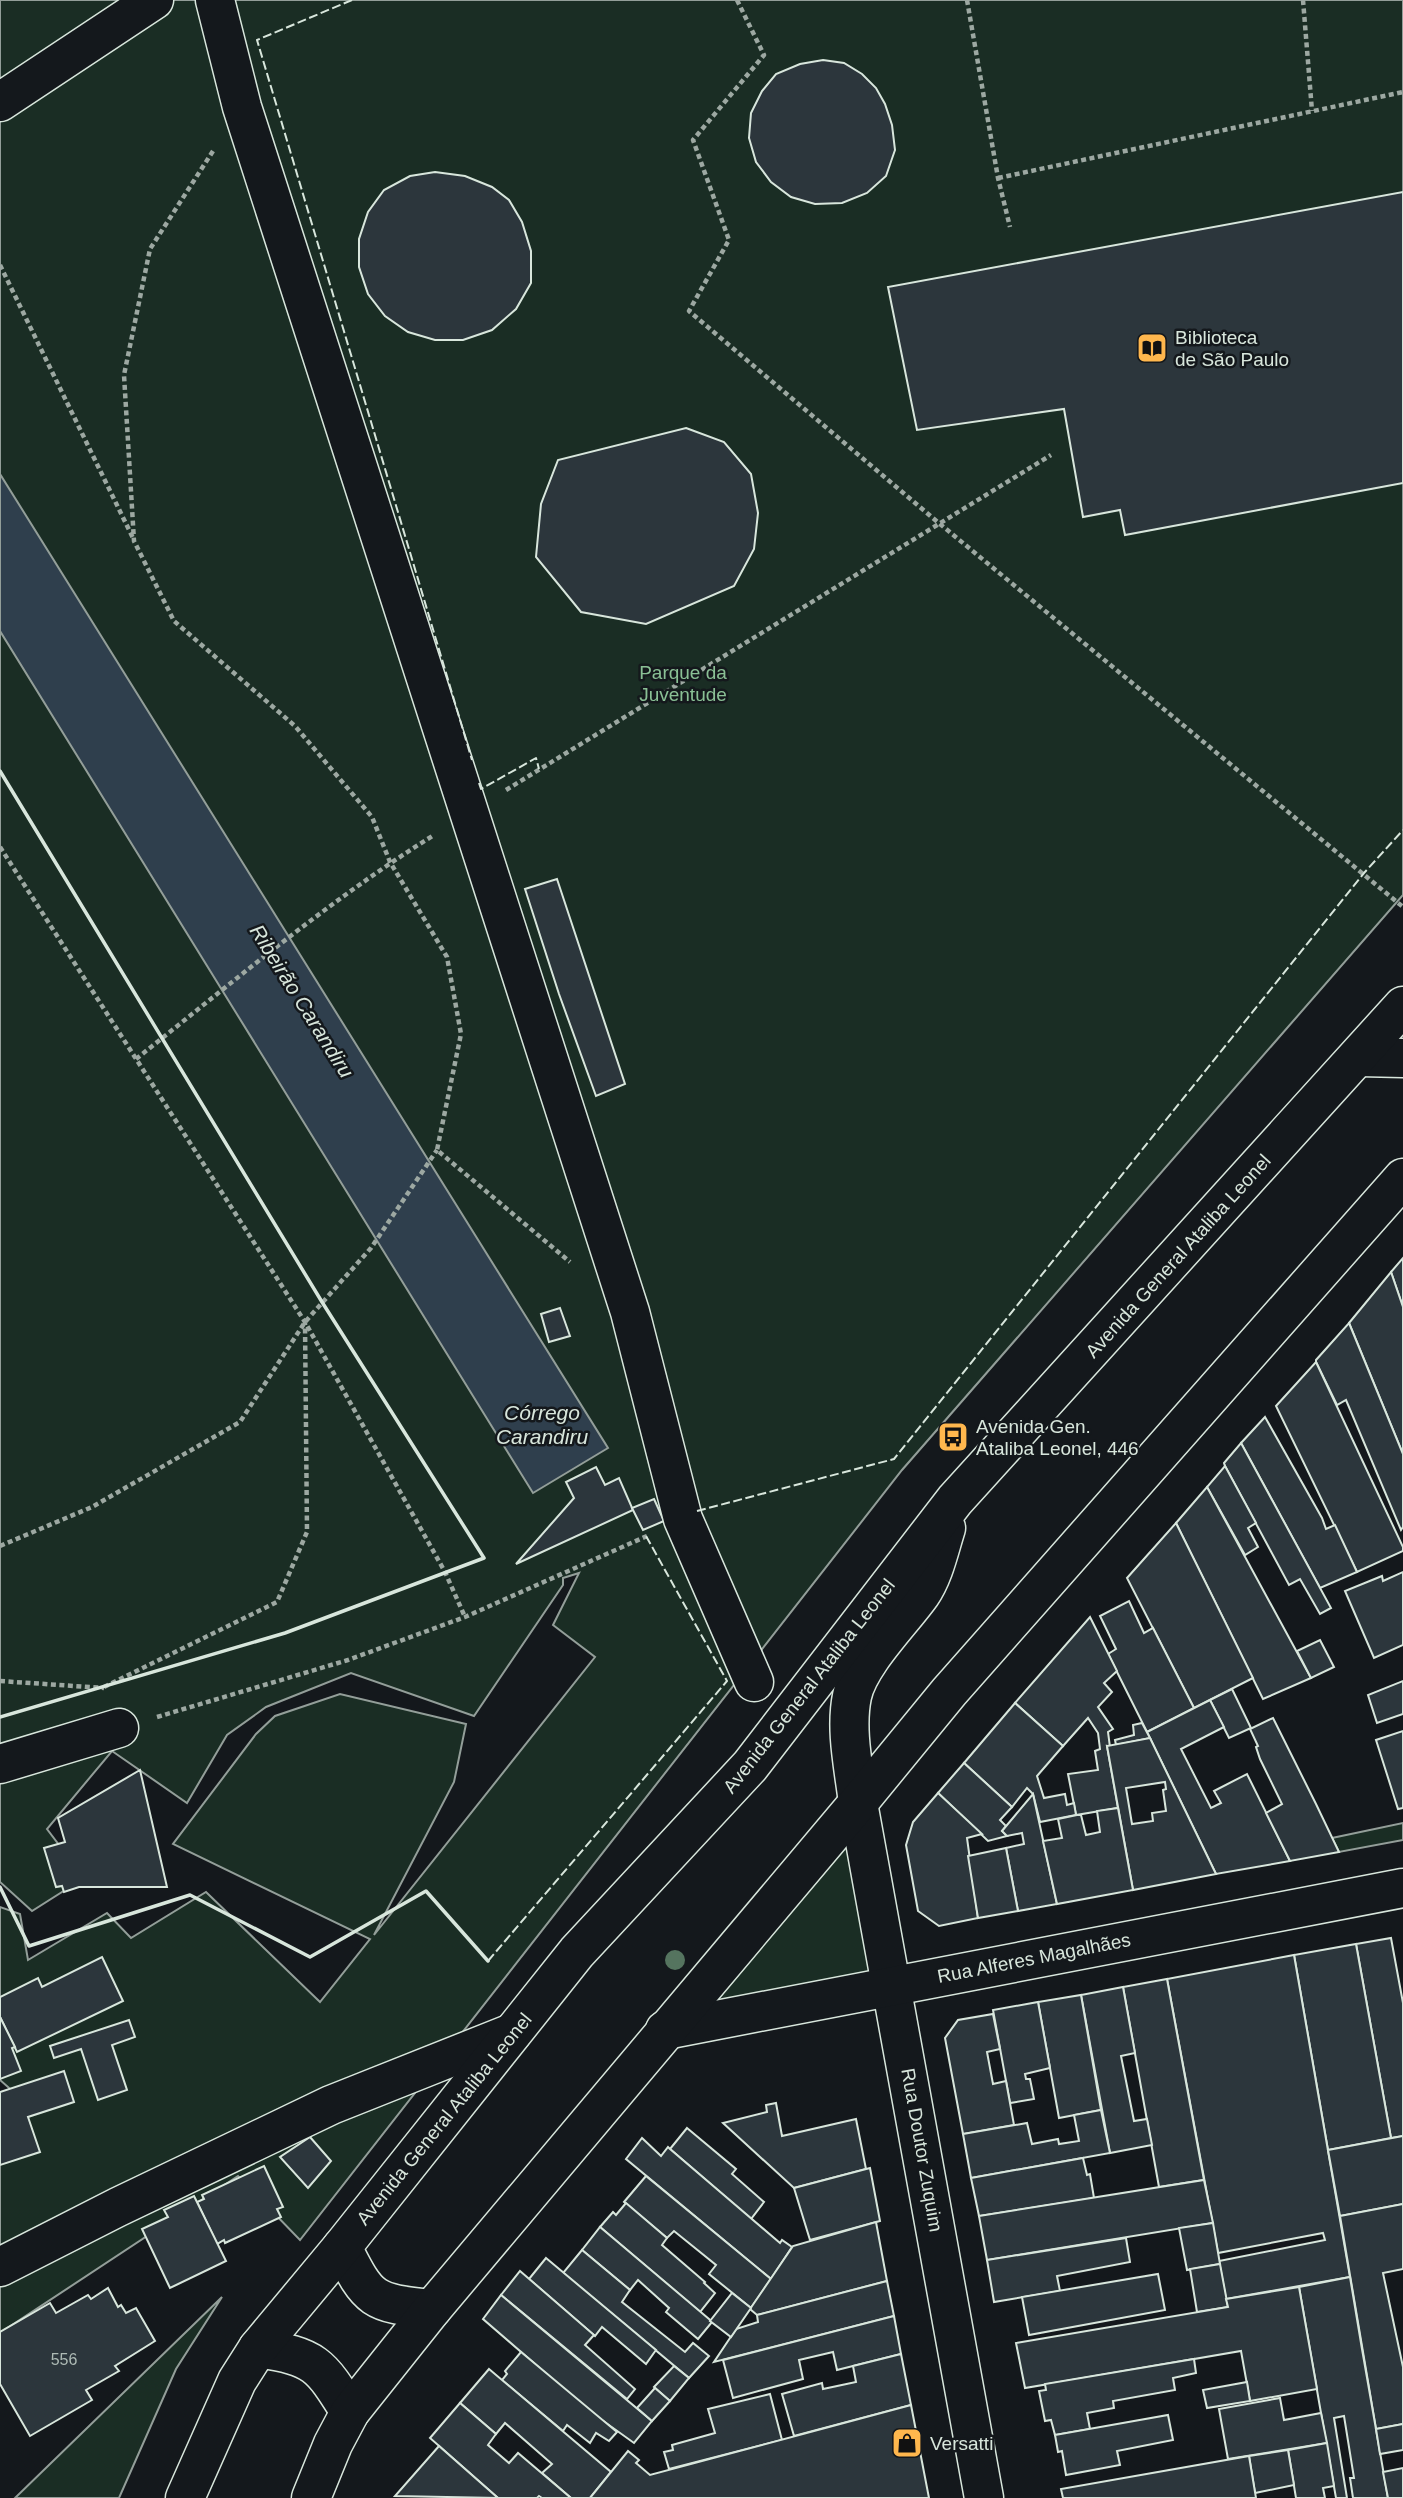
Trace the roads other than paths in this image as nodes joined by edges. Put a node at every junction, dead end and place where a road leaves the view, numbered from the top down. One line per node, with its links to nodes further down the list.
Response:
1 (154, 0): 3 (main road)
2 (215, 0): 9 (main road)
3 (0, 102)
4 (1403, 1006): 5 (main road, Avenida General Ataliba Leonel)
5 (1359, 1057): 6 (main road); 8 (main road, Avenida General Ataliba Leonel)
6 (1403, 1058)
7 (1403, 1178): 12 (main road)
8 (955, 1500): 12 (main road, Rua Doutor Zuquim); 16 (main road, Avenida General Ataliba Leonel)
9 (754, 1682)
10 (113, 1712): 11 (main road)
11 (0, 1764)
12 (859, 1803): 14 (main road, Rua Doutor Zuquim); 15 (main road)
13 (1403, 1888): 14 (main road, Rua Alferes Magalhães)
14 (892, 1985): 15 (main road, Rua Alferes Magalhães); 24 (main road, Rua Doutor Zuquim)
15 (665, 2030): 19 (main road)
16 (512, 2033): 17 (main road, Avenida General Ataliba Leonel); 18 (main road)
17 (342, 2247): 19 (main road); 20 (main road, Avenida General Ataliba Leonel)
18 (0, 2267)
19 (432, 2309): 21 (main road)
20 (258, 2348): 21 (main road); 22 (main road, Avenida General Ataliba Leonel)
21 (350, 2412): 23 (main road)
22 (185, 2498)
23 (311, 2498)
24 (984, 2498)

